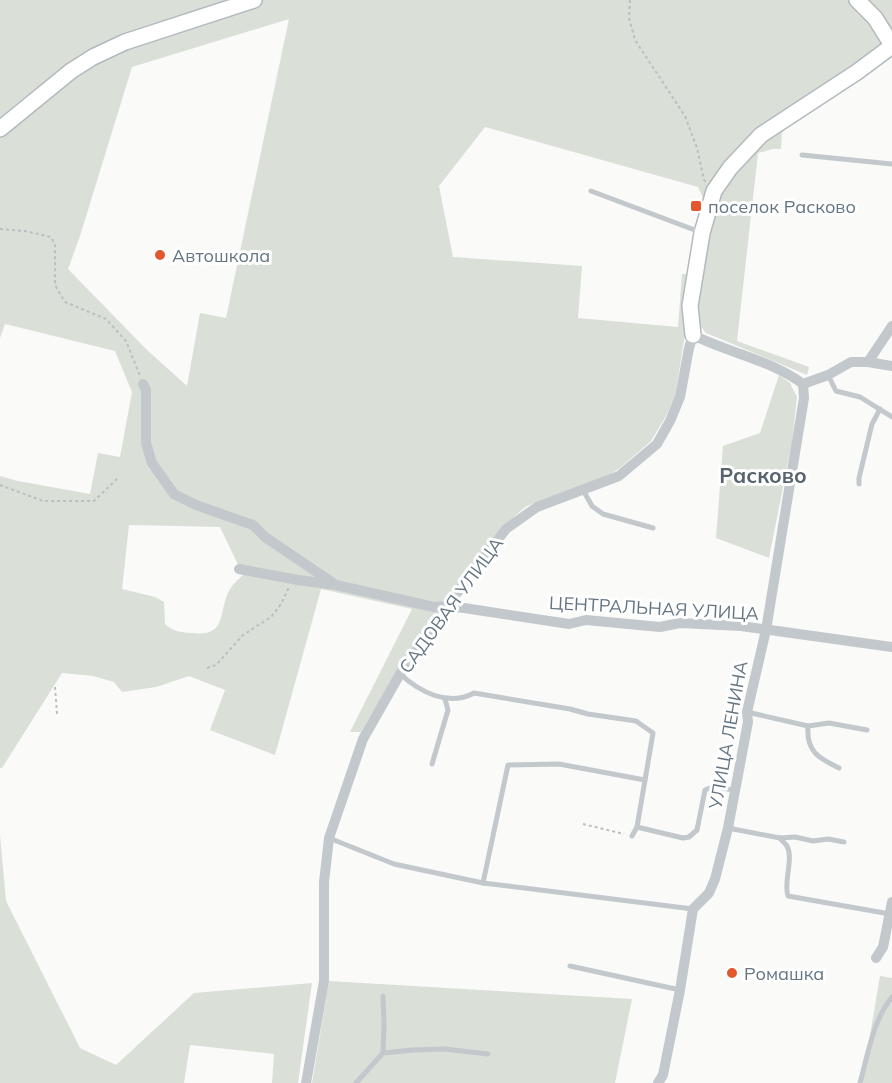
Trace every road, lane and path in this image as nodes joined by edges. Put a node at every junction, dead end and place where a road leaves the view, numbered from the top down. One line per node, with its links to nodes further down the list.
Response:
1 (254, 0): 5 (street)
2 (630, 0): 9 (path)
3 (858, 0): 4 (street)
4 (892, 45): 9 (street, САДОВАЯ УЛИЦА)
5 (0, 129)
6 (802, 154): 7 (lane)
7 (892, 164)
8 (591, 191): 11 (lane)
9 (714, 191): 11 (street, САДОВАЯ УЛИЦА)
10 (0, 229): 17 (path)
11 (702, 233): 13 (street, САДОВАЯ УЛИЦА)
12 (892, 326): 14 (street)
13 (693, 335): 18 (street); 24 (street, САДОВАЯ УЛИЦА)
14 (868, 362): 15 (street); 16 (street)
15 (892, 366)
16 (828, 375): 18 (street); 19 (lane)
17 (143, 384): 28 (street)
18 (803, 384): 30 (street, УЛИЦА ЛЕНИНА)
19 (880, 409): 20 (lane); 22 (lane)
20 (892, 417)
21 (119, 477): 23 (path)
22 (859, 484)
23 (0, 485)
24 (583, 490): 25 (lane); 29 (street, САДОВАЯ УЛИЦА)
25 (653, 528)
26 (239, 569): 27 (street, ЦЕНТРАЛЬНАЯ УЛИЦА)
27 (298, 580): 28 (street, ЦЕНТРАЛЬНАЯ УЛИЦА); 32 (path)
28 (336, 585): 29 (street, ЦЕНТРАЛЬНАЯ УЛИЦА)
29 (447, 606): 30 (street, ЦЕНТРАЛЬНАЯ УЛИЦА); 33 (street, САДОВАЯ УЛИЦА)
30 (766, 630): 31 (street, ЦЕНТРАЛЬНАЯ УЛИЦА); 36 (street, УЛИЦА ЛЕНИНА)
31 (892, 647)
32 (207, 668)
33 (400, 674): 35 (lane); 48 (street, САДОВАЯ УЛИЦА)
34 (56, 687): 37 (path)
35 (445, 699): 40 (lane); 42 (lane)
36 (747, 712): 38 (lane); 43 (street, УЛИЦА ЛЕНИНА)
37 (57, 714)
38 (808, 726): 39 (lane); 41 (lane)
39 (867, 730)
40 (432, 764)
41 (839, 768)
42 (645, 780): 45 (lane); 51 (lane)
43 (735, 790): 45 (lane); 46 (street, УЛИЦА ЛЕНИНА)
44 (583, 824): 47 (path)
45 (637, 827): 47 (lane)
46 (728, 828): 49 (lane); 53 (street, УЛИЦА ЛЕНИНА)
47 (632, 836)
48 (329, 838): 51 (lane); 63 (street, САДОВАЯ УЛИЦА)
49 (780, 838): 50 (lane); 54 (lane)
50 (844, 842)
51 (483, 884): 53 (lane)
52 (892, 902): 54 (street)
53 (693, 909): 58 (street)
54 (891, 914): 55 (street)
55 (890, 935): 56 (street)
56 (876, 958)
57 (570, 966): 58 (lane)
58 (680, 990): 65 (street)
59 (383, 996): 61 (lane)
60 (892, 997): 66 (lane)
61 (383, 1053): 62 (lane); 64 (lane)
62 (488, 1054)
63 (306, 1083)
64 (356, 1083)
65 (658, 1083)
66 (860, 1083)

